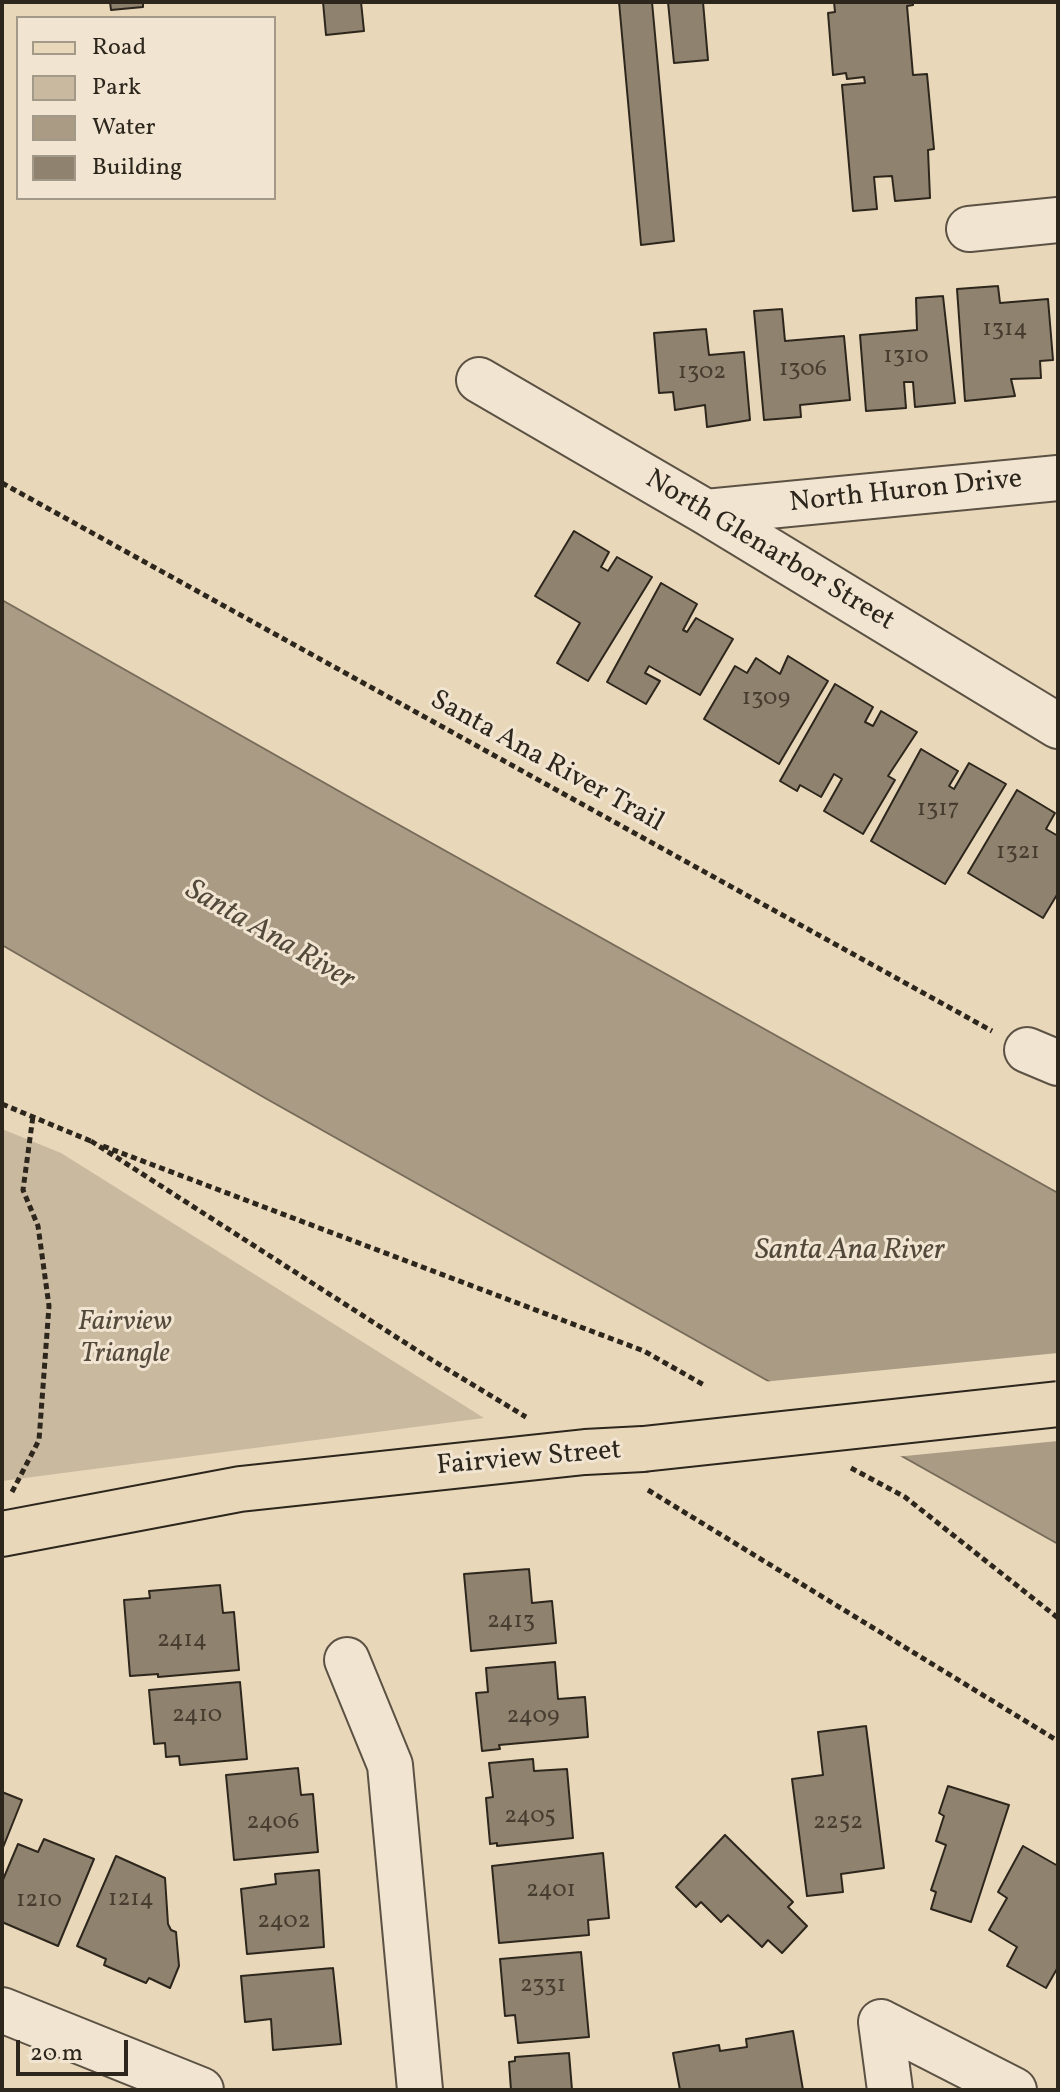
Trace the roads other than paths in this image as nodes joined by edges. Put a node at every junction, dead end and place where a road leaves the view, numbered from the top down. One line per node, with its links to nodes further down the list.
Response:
1 (1058, 220): 2 (street)
2 (969, 229)
3 (479, 380): 5 (street, North Glenarbor Street)
4 (1058, 478): 5 (street, North Huron Drive)
5 (706, 512): 6 (street, North Glenarbor Street)
6 (1058, 726)
7 (1058, 1404): 8 (main road, Fairview Street, bridge)
8 (5, 1517)
9 (347, 1660): 12 (street)
10 (2, 2010): 11 (street)
11 (201, 2090)
12 (420, 2090)
13 (890, 2090): 14 (street)
14 (1014, 2090)

